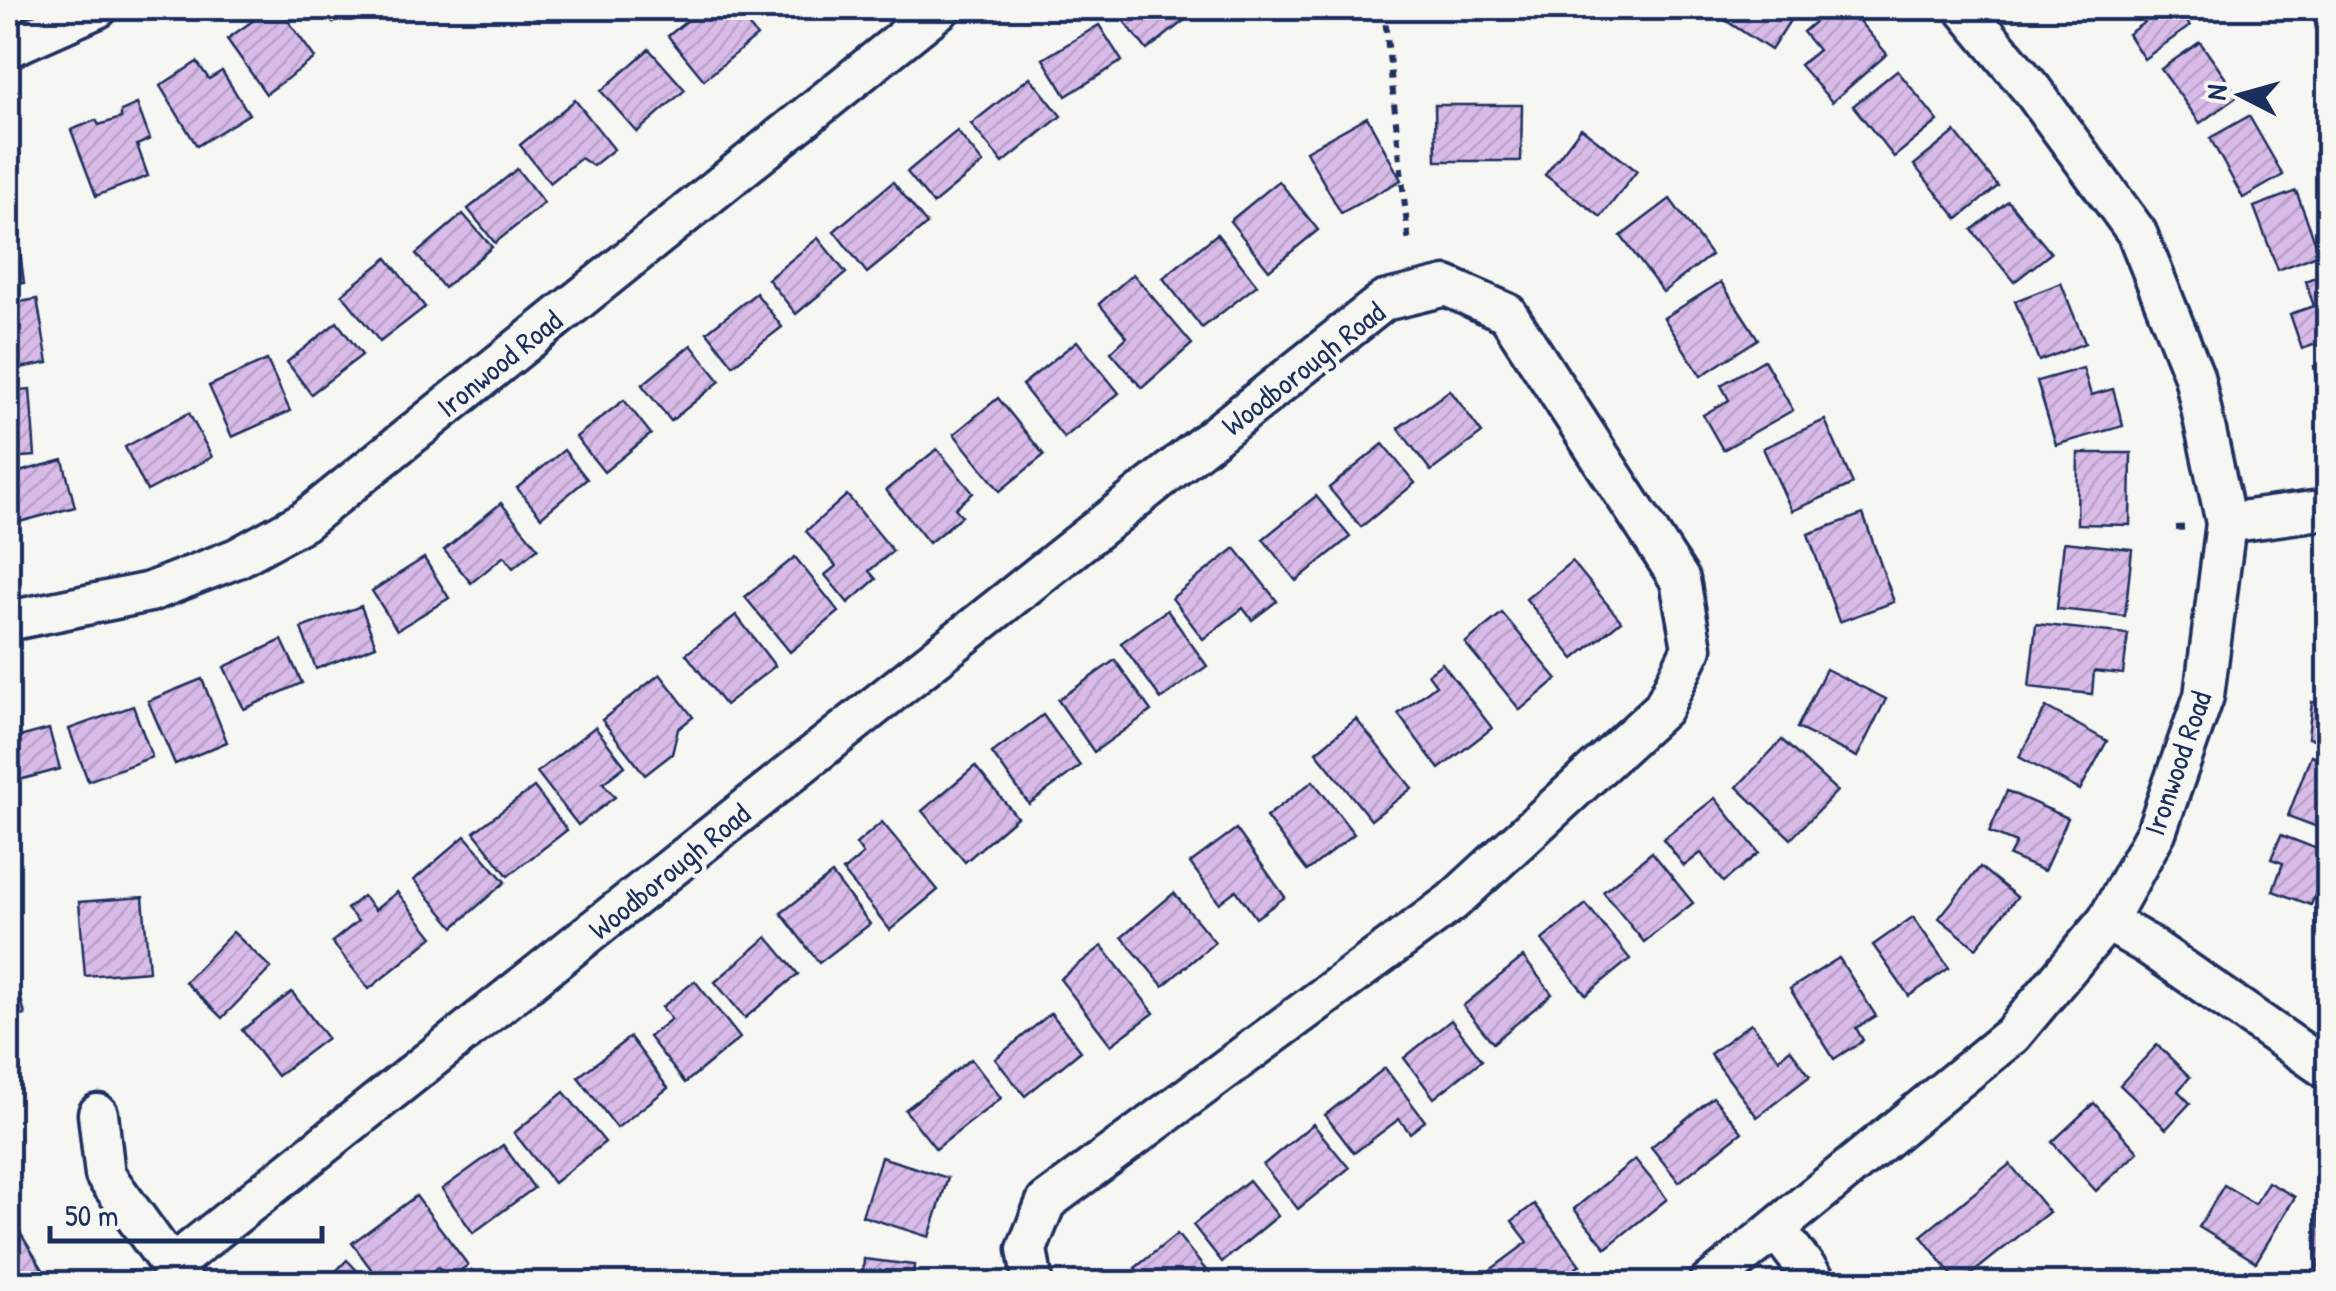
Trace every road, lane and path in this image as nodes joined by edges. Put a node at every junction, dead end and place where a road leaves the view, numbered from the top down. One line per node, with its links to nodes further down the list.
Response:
1 (98, 8): 5 (street)
2 (940, 8): 9 (street, Ironwood Road)
3 (1384, 8): 6 (path)
4 (1964, 8): 8 (street, Ironwood Road)
5 (8, 48)
6 (1409, 245)
7 (2328, 509): 8 (street)
8 (2226, 522): 10 (street, Ironwood Road)
9 (8, 622)
10 (2106, 921): 11 (street); 13 (street, Ironwood Road)
11 (2328, 1070)
12 (98, 1114): 14 (street, Woodborough Road)
13 (1776, 1230): 16 (street, Ironwood Road); 17 (street)
14 (177, 1275): 15 (street, Woodborough Road)
15 (1032, 1284)
16 (1708, 1284)
17 (1818, 1284)

